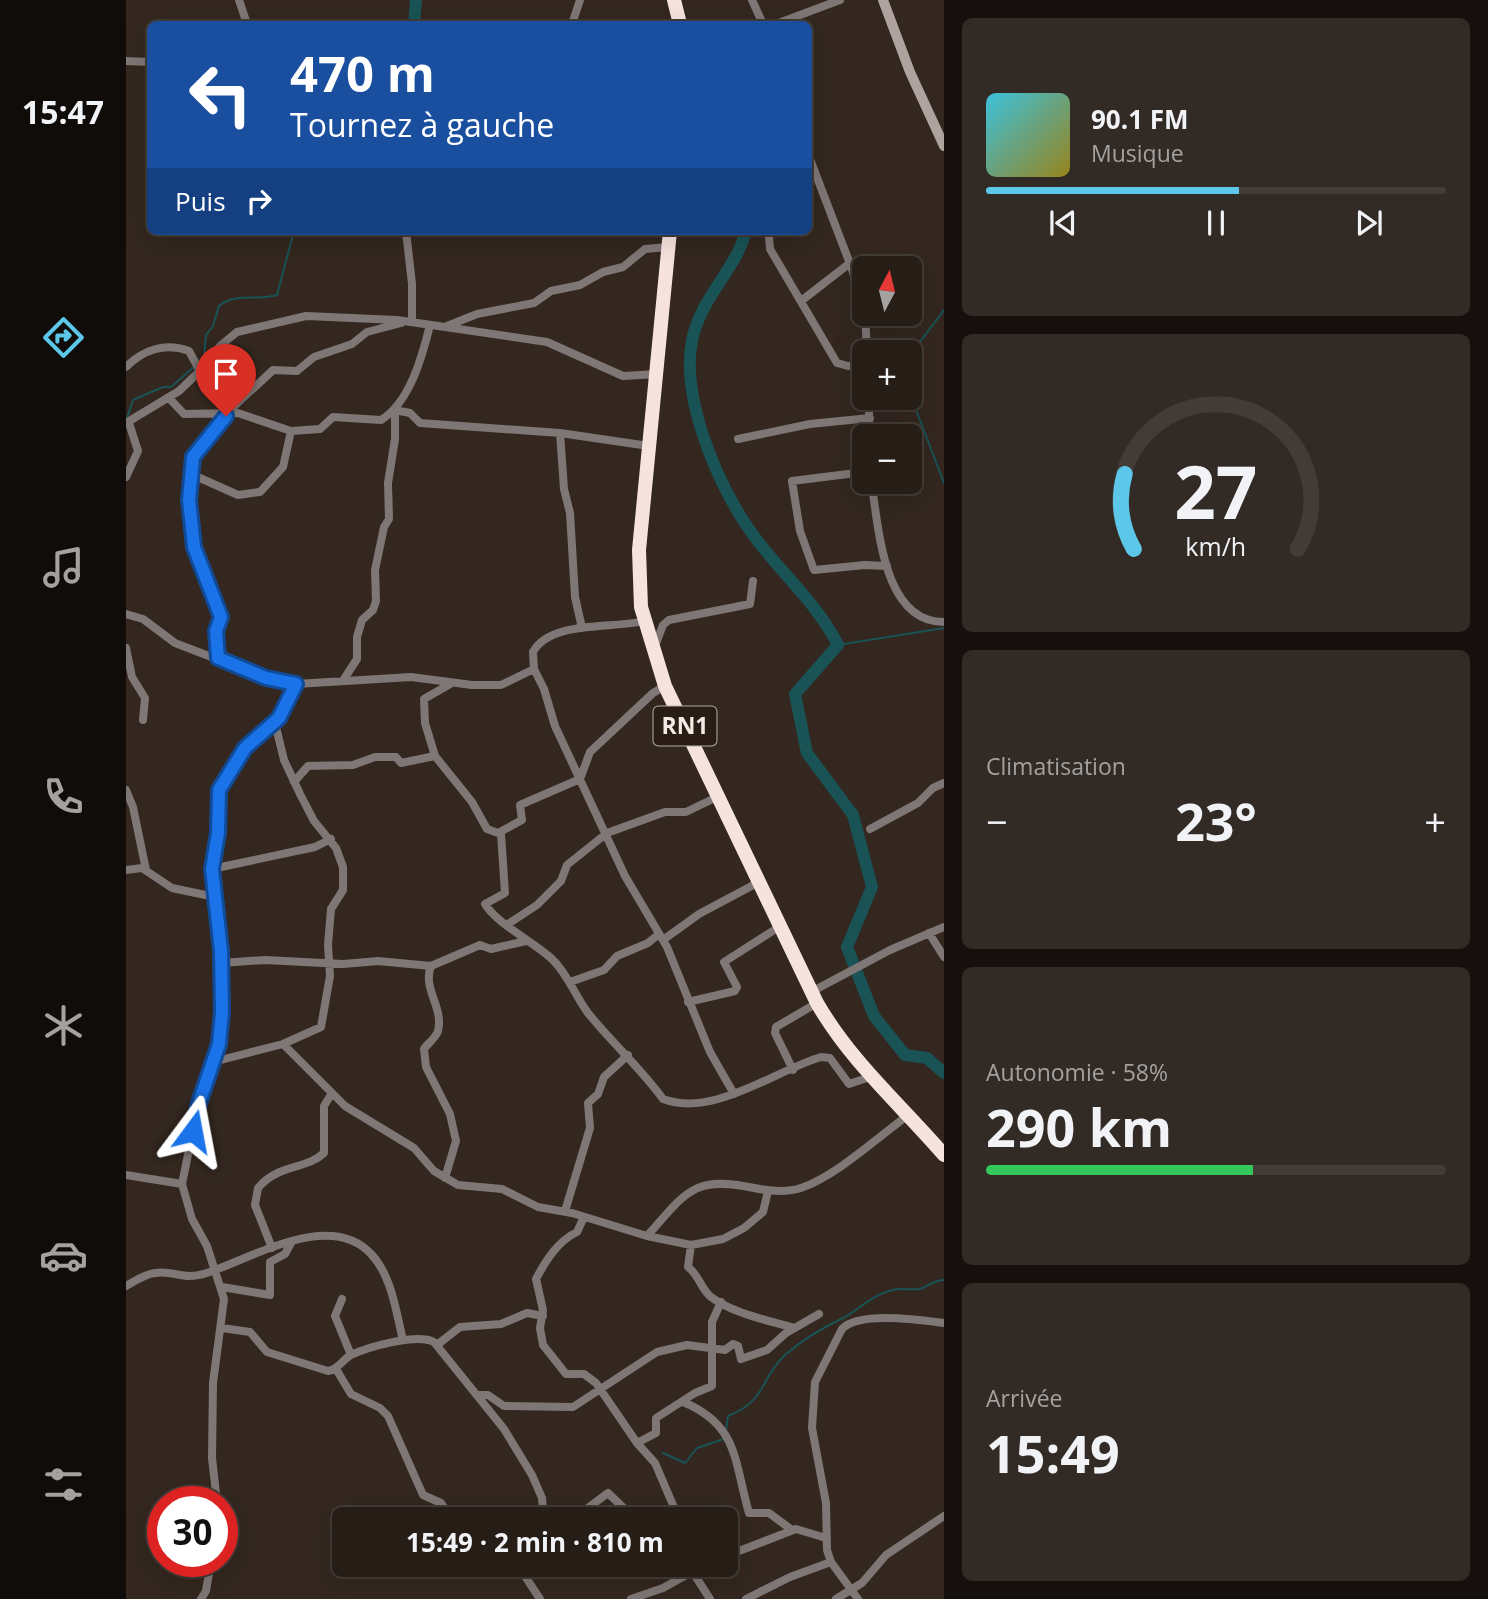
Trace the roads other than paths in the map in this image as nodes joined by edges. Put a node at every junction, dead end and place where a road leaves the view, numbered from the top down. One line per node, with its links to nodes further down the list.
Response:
1 (239, 0): 7 (street)
2 (580, 0): 8 (street)
3 (674, 0): 9 (highway)
4 (752, 0): 10 (street)
5 (840, 0): 11 (street)
6 (883, 0): 14 (main road)
7 (246, 21)
8 (573, 21)
9 (679, 21)
10 (762, 21)
11 (784, 21)
12 (126, 61): 13 (street)
13 (147, 62)
14 (944, 146)
15 (812, 164): 20 (street)
16 (406, 235): 23 (street)
17 (670, 235): 19 (highway, RN1)
18 (769, 237): 22 (street)
19 (668, 247): 25 (street); 29 (highway, RN1)
20 (850, 263): 21 (street); 22 (street)
21 (852, 270)
22 (801, 301): 26 (street)
23 (410, 322): 24 (street); 28 (street); 33 (street)
24 (430, 325): 25 (street); 31 (street)
25 (444, 327): 29 (street)
26 (852, 366)
27 (126, 368): 28 (street)
28 (200, 371): 30 (street)
29 (658, 374): 40 (highway, RN1)
30 (169, 398): 33 (street); 35 (street)
31 (395, 410): 37 (street); 38 (street); 55 (street)
32 (870, 410): 34 (street)
33 (230, 412): 37 (street); 41 (street)
34 (870, 418): 36 (street); 39 (street)
35 (128, 423): 43 (street)
36 (870, 424)
37 (292, 431): 41 (street)
38 (560, 433): 40 (street); 50 (street)
39 (738, 439)
40 (649, 446): 48 (highway, RN1)
41 (191, 474): 53 (street)
42 (852, 474): 45 (street)
43 (126, 477)
44 (873, 494): 45 (street)
45 (887, 566): 49 (street)
46 (753, 581): 52 (street)
47 (126, 614): 53 (street)
48 (644, 621): 50 (street); 52 (highway, RN1)
49 (944, 622)
50 (582, 628): 54 (street)
51 (126, 648): 59 (street)
52 (653, 652): 58 (highway, RN1)
53 (218, 658): 57 (street)
54 (534, 669): 56 (street); 62 (street)
55 (344, 679): 56 (street); 57 (street)
56 (453, 683): 61 (street)
57 (296, 684): 60 (street)
58 (665, 686): 62 (street); 66 (highway, RN1)
59 (143, 720)
60 (275, 723): 63 (street); 71 (street)
61 (435, 756): 63 (street); 68 (street)
62 (580, 779): 68 (street); 69 (street)
63 (294, 782): 70 (street)
64 (944, 783): 67 (street)
65 (126, 790): 73 (street)
66 (719, 796): 69 (street); 74 (highway, RN1)
67 (870, 829)
68 (500, 832): 76 (street)
69 (607, 833): 76 (street); 80 (street)
70 (331, 839): 71 (street); 84 (street)
71 (212, 869): 75 (street)
72 (126, 870): 73 (street)
73 (146, 870): 75 (street)
74 (758, 882): 77 (highway, RN1); 80 (street)
75 (215, 897): 83 (street)
76 (508, 924): 81 (street)
77 (779, 927): 87 (highway, RN1); 88 (street)
78 (944, 927): 79 (street)
79 (929, 933): 82 (street); 87 (street)
80 (661, 937): 86 (street); 88 (street)
81 (526, 940): 85 (street); 86 (street)
82 (944, 957)
83 (221, 963): 84 (street); 91 (street)
84 (329, 963): 85 (street); 89 (street)
85 (431, 966): 99 (street)
86 (570, 982): 90 (street)
87 (814, 998): 92 (street); 93 (highway, RN1)
88 (688, 1002): 95 (street)
89 (283, 1044): 91 (street); 94 (street)
90 (628, 1055): 95 (street); 102 (street)
91 (213, 1062): 100 (street)
92 (793, 1070): 93 (street); 95 (street)
93 (870, 1077): 96 (highway, RN1)
94 (331, 1094): 99 (street); 107 (street)
95 (734, 1094)
96 (907, 1116): 97 (highway, RN1); 101 (street)
97 (944, 1155)
98 (126, 1175): 100 (street)
99 (445, 1178): 102 (street)
100 (182, 1184): 108 (street)
101 (768, 1191): 104 (street); 106 (street)
102 (565, 1211): 103 (street)
103 (584, 1217): 104 (street); 114 (street)
104 (647, 1236): 106 (street)
105 (291, 1242): 107 (street); 110 (street); 118 (street)
106 (691, 1245): 112 (street)
107 (272, 1248): 108 (street)
108 (215, 1270): 109 (street); 110 (street)
109 (126, 1286)
110 (222, 1287): 116 (street)
111 (342, 1299): 121 (street)
112 (721, 1302): 117 (street); 120 (street)
113 (819, 1314): 117 (street)
114 (543, 1316): 119 (street); 123 (street)
115 (944, 1323): 135 (street)
116 (222, 1328): 122 (street); 127 (street)
117 (794, 1328): 120 (street)
118 (404, 1340): 119 (street); 121 (street)
119 (437, 1345): 124 (street)
120 (711, 1348): 123 (street); 125 (street)
121 (351, 1355): 122 (street)
122 (336, 1369): 128 (street)
123 (600, 1389): 124 (street); 126 (street)
124 (478, 1395): 129 (street)
125 (683, 1402): 126 (street); 134 (street)
126 (637, 1443): 132 (street)
127 (215, 1486)
128 (444, 1507)
129 (543, 1507)
130 (589, 1507): 131 (street)
131 (623, 1507)
132 (675, 1507)
133 (944, 1516): 142 (street)
134 (792, 1530): 135 (street); 136 (street)
135 (826, 1538): 137 (street)
136 (738, 1551)
137 (831, 1562): 142 (street); 147 (street)
138 (208, 1577): 143 (street)
139 (526, 1577): 144 (street)
140 (683, 1577): 145 (street)
141 (695, 1577): 146 (street)
142 (851, 1590): 148 (street); 149 (street)
143 (201, 1599)
144 (540, 1599)
145 (631, 1599)
146 (710, 1599)
147 (746, 1599)
148 (836, 1599)
149 (858, 1599)

